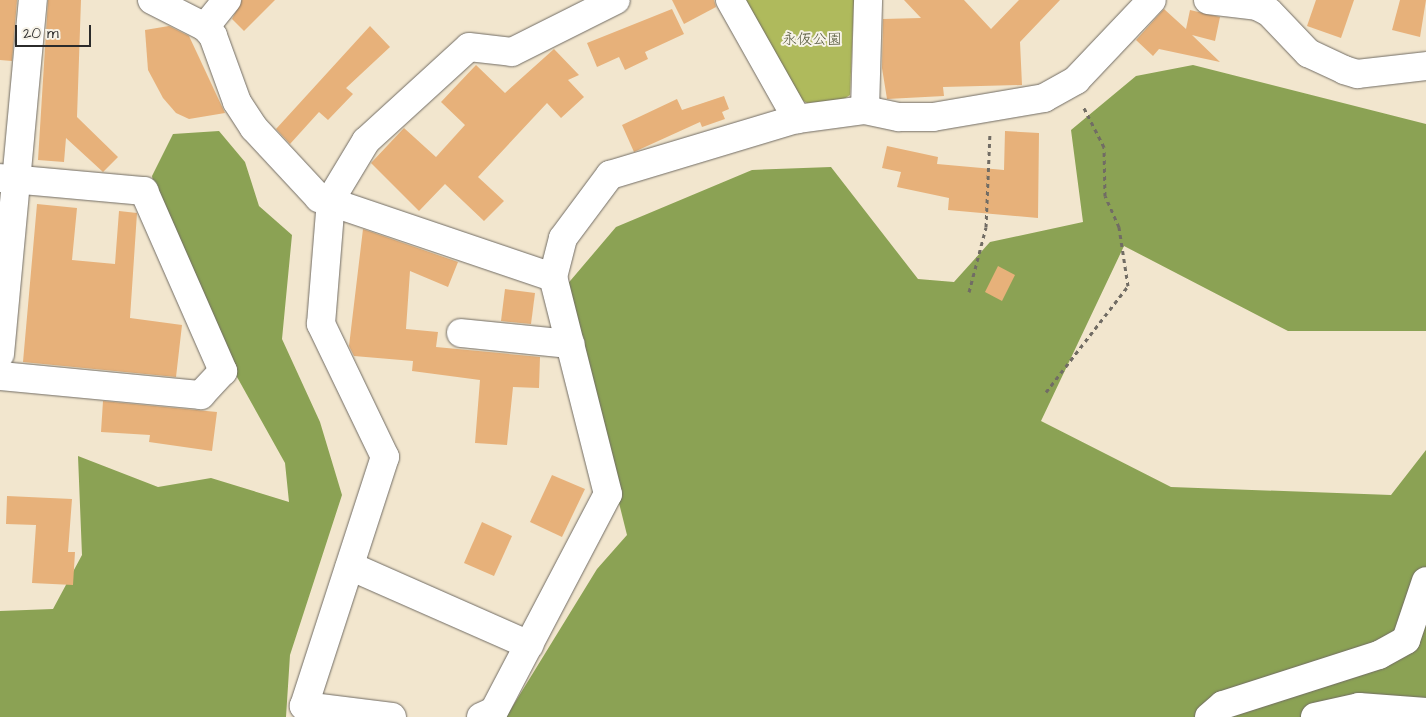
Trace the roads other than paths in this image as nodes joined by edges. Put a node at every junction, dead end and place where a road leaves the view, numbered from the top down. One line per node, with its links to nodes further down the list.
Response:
1 (33, 0): 13 (street)
2 (152, 0): 9 (street)
3 (227, 0): 9 (street)
4 (616, 0): 14 (street)
5 (730, 0): 12 (street)
6 (868, 0): 11 (street)
7 (1152, 0): 11 (street)
8 (1208, 0): 10 (street)
9 (205, 27): 14 (street)
10 (1426, 66)
11 (865, 110): 12 (street)
12 (797, 119): 15 (street)
13 (8, 179): 18 (street); 19 (street)
14 (330, 199): 15 (street); 20 (street)
15 (553, 277): 17 (street)
16 (461, 332): 17 (street)
17 (570, 344): 22 (street)
18 (0, 354)
19 (0, 376)
20 (350, 566): 22 (street); 24 (street)
21 (1426, 581): 26 (street)
22 (529, 645): 25 (street)
23 (1426, 712): 27 (street)
24 (392, 717)
25 (481, 717)
26 (1209, 717)
27 (1315, 717)

